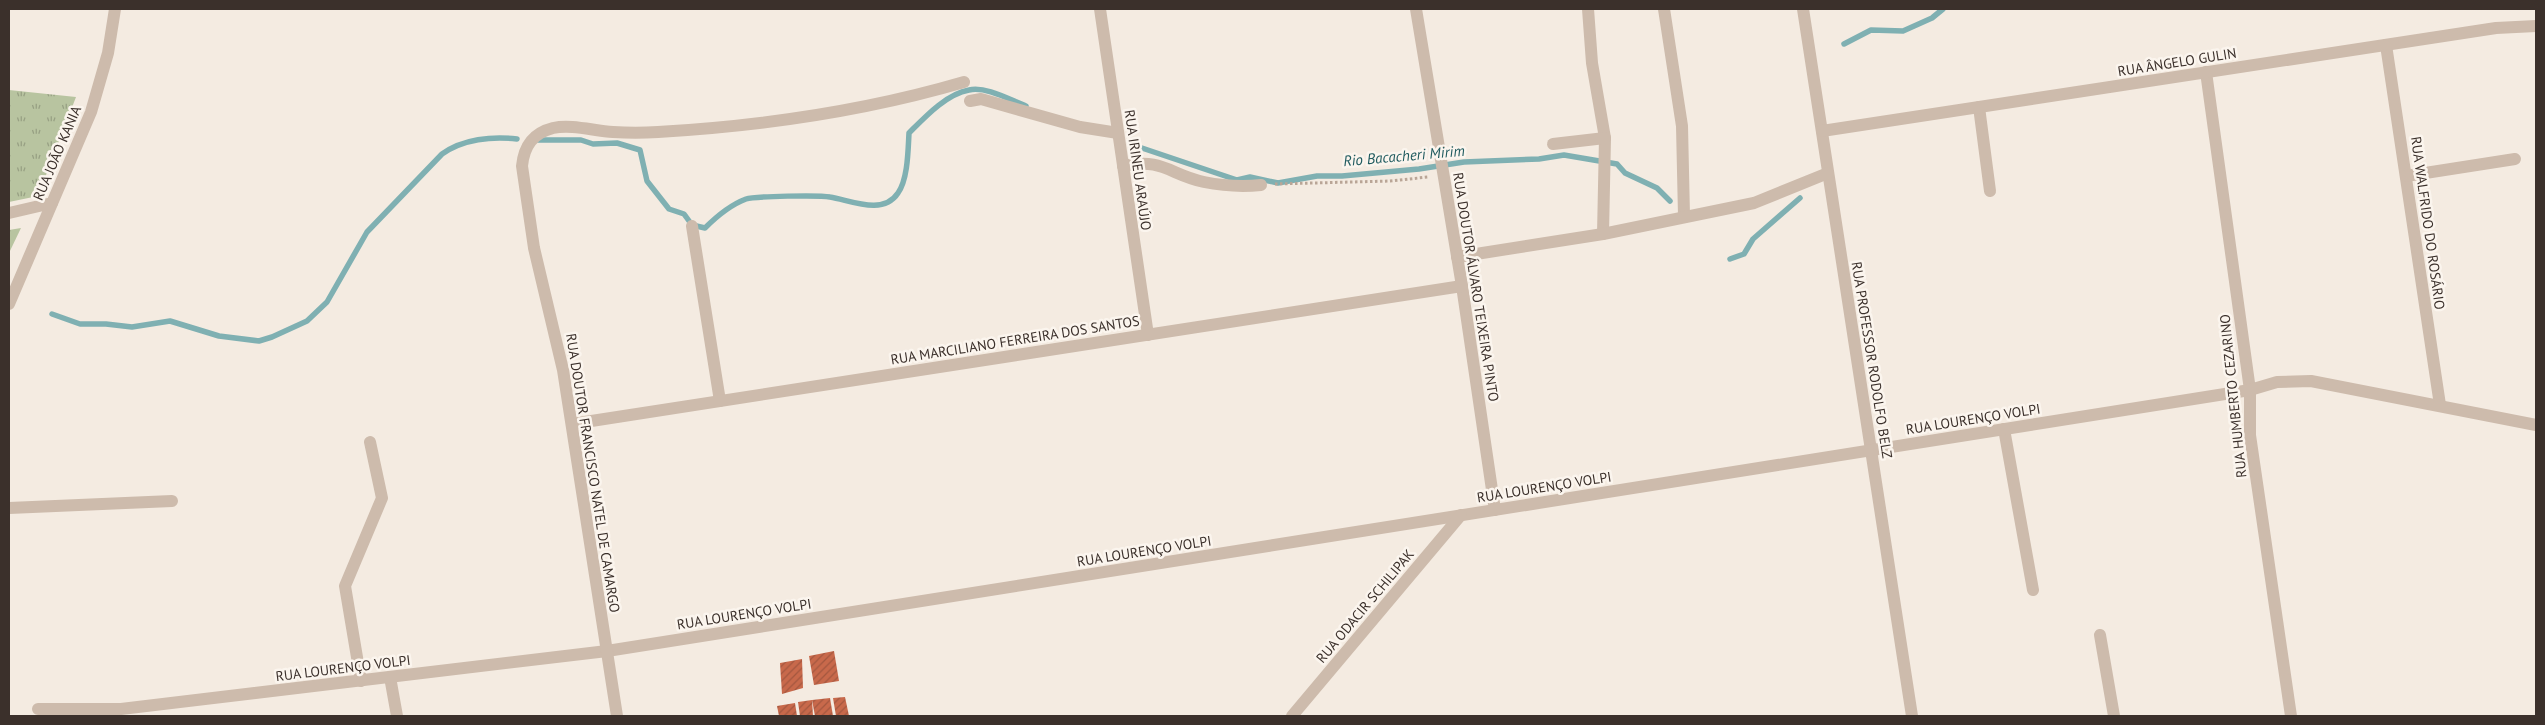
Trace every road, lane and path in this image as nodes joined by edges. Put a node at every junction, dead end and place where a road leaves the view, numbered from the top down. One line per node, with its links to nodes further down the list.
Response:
1 (114, 9): 24 (street, RUA JOÃO KANIA)
2 (1100, 9): 14 (street, RUA IRINEU ARAÚJO)
3 (1416, 9): 20 (street, RUA DOUTOR ÁLVARO TEIXEIRA PINTO)
4 (1588, 9): 15 (street)
5 (1664, 9): 26 (street)
6 (1803, 9): 13 (street, RUA PROFESSOR RODOLFO BELZ)
7 (2536, 26): 8 (street, RUA ÂNGELO GULIN)
8 (2386, 45): 9 (street, RUA ÂNGELO GULIN); 21 (street, RUA WALFRIDO DO ROSÁRIO)
9 (2206, 72): 12 (street, RUA ÂNGELO GULIN); 33 (street, RUA HUMBERTO CEZARINO)
10 (964, 82): 36 (street, RUA DOUTOR FRANCISCO NATEL DE CAMARGO)
11 (970, 101): 14 (street)
12 (1979, 108): 13 (street, RUA ÂNGELO GULIN); 23 (street)
13 (1822, 131): 19 (street, RUA PROFESSOR RODOLFO BELZ)
14 (1118, 133): 18 (street, RUA IRINEU ARAÚJO)
15 (1605, 138): 16 (street); 28 (street)
16 (1553, 144)
17 (2515, 159): 21 (street)
18 (1123, 166): 22 (street); 32 (street, RUA IRINEU ARAÚJO)
19 (1828, 173): 26 (street); 40 (street, RUA PROFESSOR RODOLFO BELZ)
20 (1442, 175): 22 (path); 29 (street, RUA DOUTOR ÁLVARO TEIXEIRA PINTO)
21 (2406, 176): 35 (street, RUA WALFRIDO DO ROSÁRIO)
22 (1262, 185)
23 (1990, 191)
24 (52, 204): 25 (street); 31 (street, RUA JOÃO KANIA)
25 (9, 213)
26 (1684, 216): 28 (street)
27 (692, 226): 34 (street)
28 (1603, 234): 29 (street)
29 (1457, 257): 30 (street, RUA DOUTOR ÁLVARO TEIXEIRA PINTO)
30 (1462, 286): 32 (street, RUA MARCILIANO FERREIRA DOS SANTOS); 43 (street, RUA DOUTOR ÁLVARO TEIXEIRA PINTO)
31 (9, 304)
32 (1148, 335): 34 (street, RUA MARCILIANO FERREIRA DOS SANTOS)
33 (2250, 390): 35 (street, RUA LOURENÇO VOLPI); 38 (street, RUA LOURENÇO VOLPI); 56 (street, RUA HUMBERTO CEZARINO)
34 (720, 400): 36 (street, RUA MARCILIANO FERREIRA DOS SANTOS)
35 (2440, 405): 37 (street, RUA LOURENÇO VOLPI)
36 (572, 424): 47 (street, RUA DOUTOR FRANCISCO NATEL DE CAMARGO)
37 (2536, 426)
38 (2004, 429): 40 (street, RUA LOURENÇO VOLPI); 45 (street)
39 (370, 442): 49 (street)
40 (1871, 450): 43 (street, RUA LOURENÇO VOLPI); 54 (street, RUA PROFESSOR RODOLFO BELZ)
41 (172, 501): 42 (street)
42 (9, 508)
43 (1495, 510): 44 (street, RUA LOURENÇO VOLPI)
44 (1461, 515): 47 (street, RUA LOURENÇO VOLPI); 53 (street, RUA ODACIR SCHILIPAK)
45 (2033, 590)
46 (2100, 635): 55 (street)
47 (606, 651): 48 (street, RUA LOURENÇO VOLPI); 52 (street, RUA DOUTOR FRANCISCO NATEL DE CAMARGO)
48 (390, 677): 49 (street, RUA LOURENÇO VOLPI); 51 (street)
49 (361, 680): 50 (street, RUA LOURENÇO VOLPI)
50 (38, 709)
51 (397, 716)
52 (616, 716)
53 (1292, 716)
54 (1912, 716)
55 (2114, 716)
56 (2291, 716)

